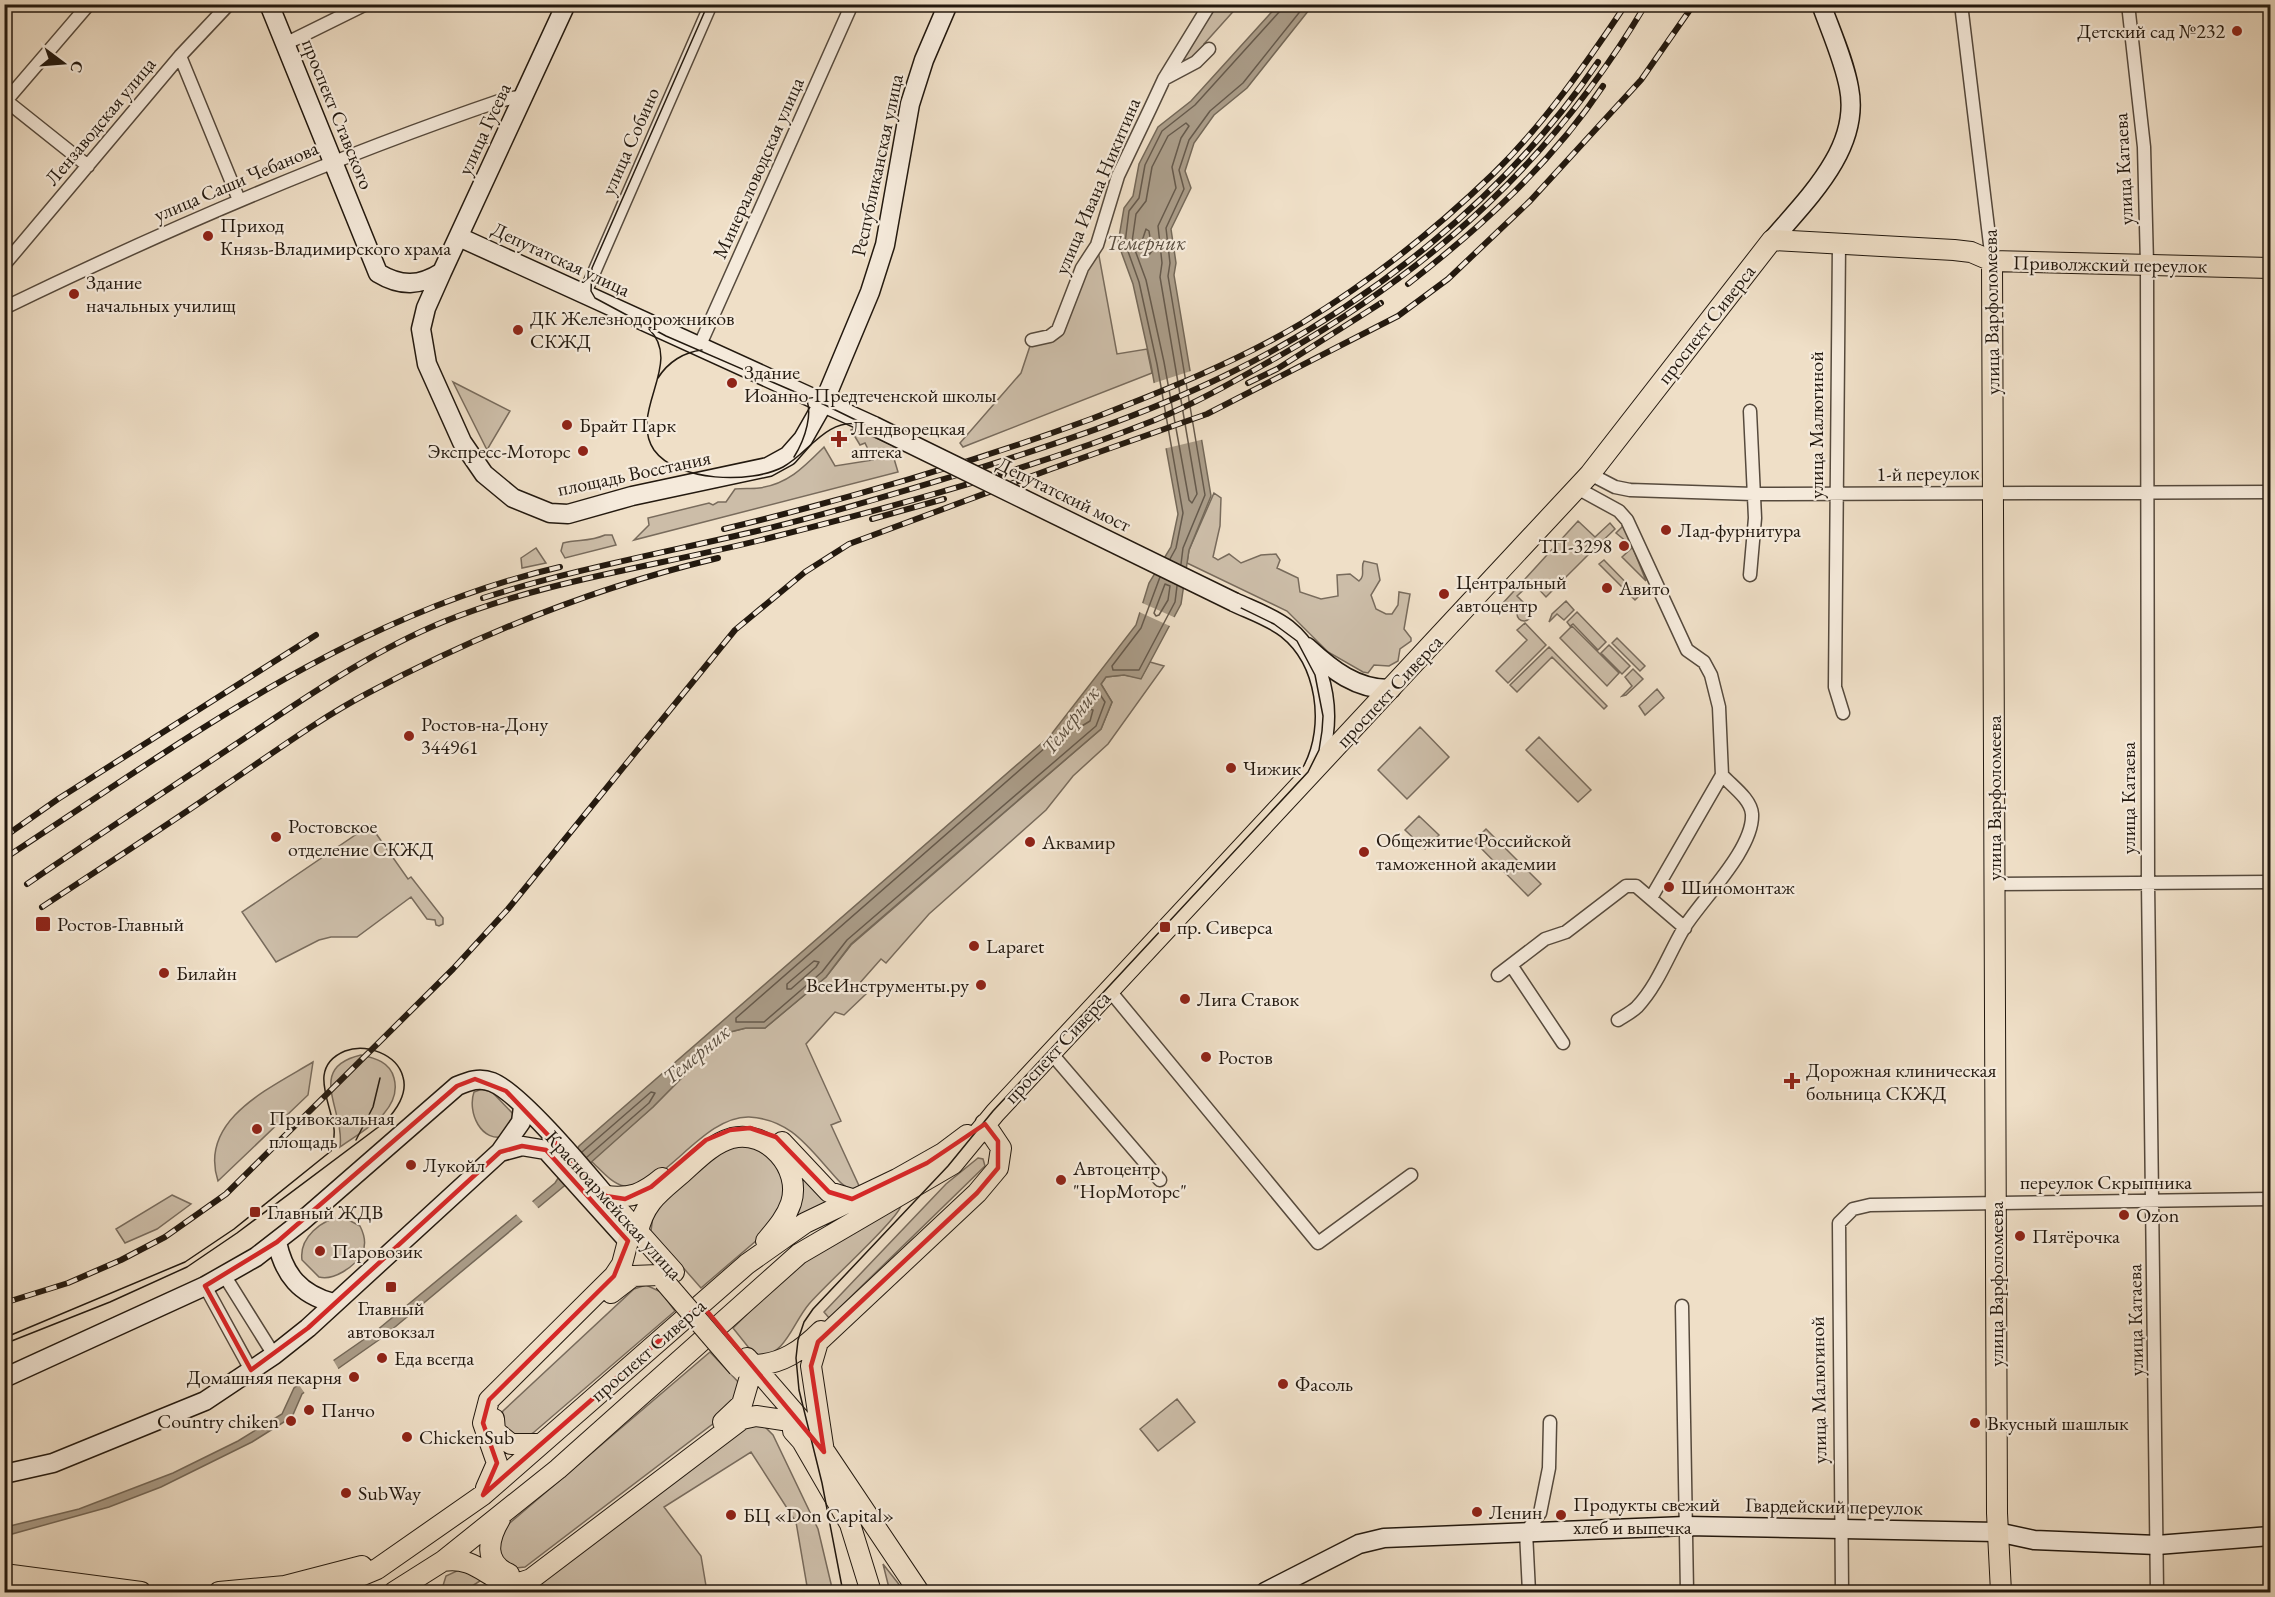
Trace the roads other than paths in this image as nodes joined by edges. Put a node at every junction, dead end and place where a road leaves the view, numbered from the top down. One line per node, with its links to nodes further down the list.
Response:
1 (89, 4): 18 (street)
2 (229, 4): 15 (street, Лензаводская улица)
3 (269, 4): 13 (street, проспект Ставского)
4 (366, 4): 13 (street)
5 (566, 4): 17 (street, улица Гусева)
6 (711, 4): 30 (street, улица Собино)
7 (852, 4): 33 (street, Минераловодская улица)
8 (948, 4): 35 (street, Республиканская улица)
9 (1210, 4): 16 (street, улица Ивана Никитина)
10 (1821, 4): 23 (street)
11 (1961, 4): 25 (street, улица Варфоломеева)
12 (2128, 4): 26 (street, улица Катаева)
13 (285, 44): 19 (street, проспект Ставского)
14 (1209, 49): 16 (street)
15 (180, 56): 20 (street, Лензаводская улица); 21 (street)
16 (1164, 79): 32 (street, улица Ивана Никитина)
17 (524, 96): 19 (street, улица Саши Чебанова); 22 (street, улица Гусева)
18 (5, 101): 20 (street)
19 (332, 160): 21 (street, улица Саши Чебанова); 29 (street, проспект Ставского)
20 (88, 166): 27 (street, Лензаводская улица)
21 (239, 200): 31 (street, улица Саши Чебанова)
22 (459, 237): 29 (street, улица Гусева); 30 (street, Депутатская улица)
23 (1772, 240): 24 (main road, Приволжский переулок); 38 (main road, проспект Сиверса)
24 (1839, 244): 25 (main road, Приволжский переулок); 42 (street, улица Малюгиной)
25 (1992, 261): 26 (main road, Приволжский переулок); 39 (main road, улица Варфоломеева)
26 (2147, 264): 28 (main road, Приволжский переулок); 43 (street, улица Катаева)
27 (4, 265)
28 (2271, 268)
29 (442, 272): 34 (street, улица Гусева)
30 (585, 293): 33 (street, Депутатская улица)
31 (4, 308)
32 (1032, 340)
33 (699, 347): 35 (street, Депутатская улица)
34 (427, 364): 35 (street, площадь Восстания)
35 (824, 402): 37 (street, Депутатская улица)
36 (1750, 411): 41 (street)
37 (874, 426): 45 (street, Депутатский мост, bridge)
38 (1584, 481): 41 (street, 1-й переулок); 46 (main road, проспект Сиверса); 51 (street)
39 (1994, 492): 42 (street, 1-й переулок); 43 (street, 1-й переулок); 54 (main road, улица Варфоломеева)
40 (2271, 492): 43 (street, 1-й переулок)
41 (1754, 494): 42 (street, 1-й переулок); 44 (street)
42 (1838, 494): 47 (street, улица Малюгиной)
43 (2147, 494): 53 (street, улица Катаева)
44 (1750, 575)
45 (1299, 640): 46 (street); 48 (street)
46 (1391, 689): 49 (main road, проспект Сиверса)
47 (1843, 713)
48 (1325, 716): 49 (street); 50 (street)
49 (1356, 726): 50 (main road, проспект Сиверса)
50 (1310, 774): 59 (main road, проспект Сиверса)
51 (1722, 775): 55 (street); 56 (street)
52 (2271, 882): 53 (street)
53 (2148, 883): 54 (street); 73 (street, улица Катаева)
54 (1994, 884): 74 (main road, улица Варфоломеева)
55 (1651, 898): 56 (street); 57 (street)
56 (1684, 928): 60 (street)
57 (1511, 965): 58 (street); 61 (street)
58 (1498, 975)
59 (1110, 992): 62 (main road, проспект Сиверса); 67 (street)
60 (1618, 1020)
61 (1563, 1043)
62 (1051, 1053): 64 (main road, проспект Сиверса); 69 (street)
63 (523, 1107): 65 (street); 66 (street, Красноармейская улица); 77 (street)
64 (985, 1124): 68 (main road); 72 (main road, проспект Сиверса); 94 (main road, проспект Сиверса)
65 (500, 1152): 66 (street); 82 (street)
66 (559, 1153): 70 (street, Красноармейская улица)
67 (1412, 1175)
68 (987, 1180): 85 (main road); 91 (main road)
69 (1160, 1180)
70 (598, 1194): 72 (main road); 76 (main road, Красноармейская улица)
71 (2271, 1199): 73 (street, переулок Скрыпника)
72 (852, 1200): 78 (main road, проспект Сиверса)
73 (2154, 1201): 74 (street, переулок Скрыпника); 101 (street, улица Катаева)
74 (1996, 1202): 75 (street, переулок Скрыпника); 98 (main road, улица Варфоломеева)
75 (1870, 1205): 96 (street, улица Малюгиной)
76 (633, 1236): 78 (main road); 80 (main road, Красноармейская улица); 93 (main road)
77 (277, 1242): 79 (street); 82 (street)
78 (747, 1264): 90 (main road, проспект Сиверса)
79 (224, 1275): 81 (street); 84 (street)
80 (666, 1276): 85 (main road, Красноармейская улица); 90 (main road)
81 (205, 1286): 86 (street); 87 (street)
82 (333, 1303): 84 (street)
83 (1682, 1306): 95 (street)
84 (274, 1355): 86 (street)
85 (747, 1367): 88 (main road, Красноармейская улица); 91 (main road, Красноармейская улица); 94 (main road)
86 (251, 1370): 92 (street)
87 (4, 1378)
88 (783, 1420): 102 (main road); 110 (main road, Красноармейская улица)
89 (1550, 1422): 97 (street)
90 (541, 1444): 93 (main road, проспект Сиверса)
91 (825, 1452): 111 (main road, Красноармейская улица)
92 (4, 1474)
93 (483, 1495): 100 (main road, проспект Сиверса)
94 (504, 1513): 102 (main road, проспект Сиверса)
95 (1686, 1526): 96 (street, Гвардейский переулок); 97 (street, Гвардейский переулок); 114 (street)
96 (1843, 1528): 98 (street, Гвардейский переулок); 115 (street, улица Малюгиной)
97 (1526, 1532): 112 (street, Гвардейский переулок); 113 (street)
98 (1997, 1532): 101 (street, Гвардейский переулок); 116 (main road, улица Варфоломеева)
99 (2271, 1536): 101 (street, Гвардейский переулок)
100 (414, 1543): 107 (main road); 108 (main road, проспект Сиверса)
101 (2157, 1545): 117 (street, улица Катаева)
102 (443, 1561): 109 (main road, проспект Сиверса)
103 (4, 1574): 106 (main road)
104 (4, 1592): 105 (main road)
105 (12, 1593)
106 (141, 1593)
107 (219, 1593)
108 (322, 1593)
109 (394, 1593)
110 (871, 1593)
111 (919, 1593)
112 (1265, 1593)
113 (1529, 1593)
114 (1687, 1593)
115 (1842, 1593)
116 (2001, 1593)
117 (2157, 1593)

